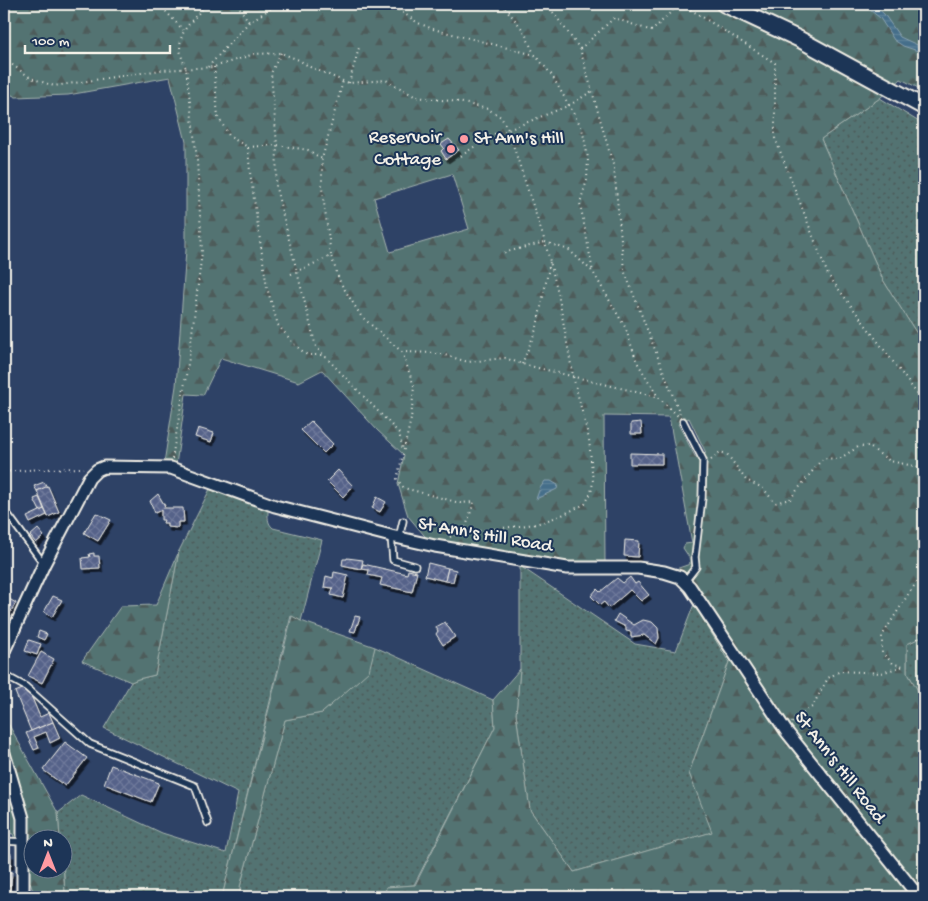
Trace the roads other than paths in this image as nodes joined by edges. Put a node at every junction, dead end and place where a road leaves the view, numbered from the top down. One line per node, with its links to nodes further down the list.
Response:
1 (724, 4): 2 (main road)
2 (924, 107)
3 (683, 421): 9 (lane)
4 (9, 516): 7 (lane)
5 (404, 521): 6 (lane)
6 (395, 537): 7 (street, St Ann's Hill Road); 8 (lane); 9 (street, St Ann's Hill Road)
7 (44, 564): 10 (street)
8 (415, 566)
9 (685, 581): 22 (street, St Ann's Hill Road)
10 (6, 636): 11 (street)
11 (4, 651)
12 (4, 674): 16 (lane)
13 (4, 753): 15 (street)
14 (4, 769): 15 (lane)
15 (12, 779): 17 (street)
16 (208, 823)
17 (23, 828)
18 (4, 841): 19 (lane)
19 (22, 842)
20 (23, 878): 21 (street)
21 (23, 897)
22 (919, 897)

